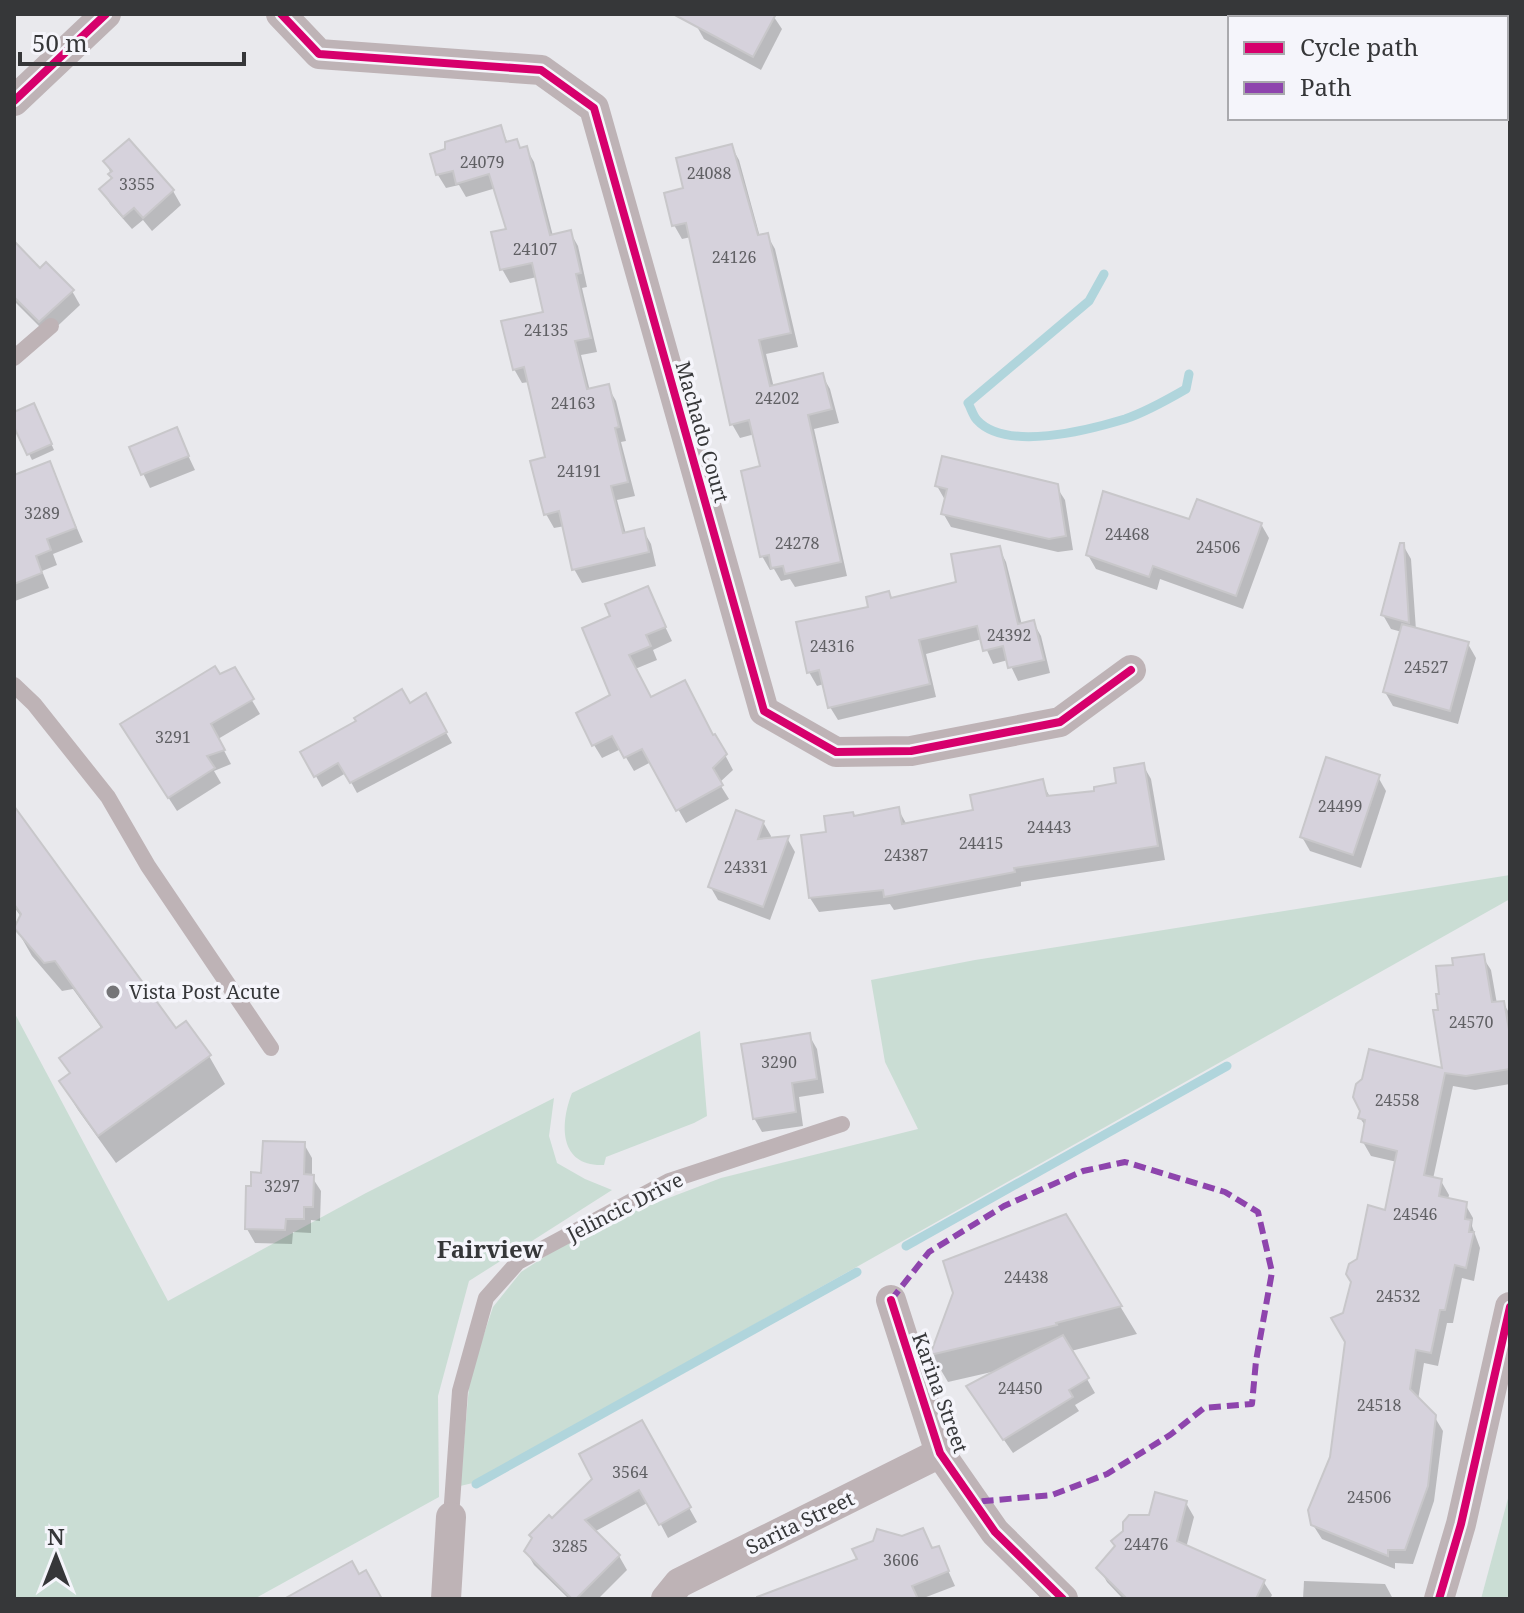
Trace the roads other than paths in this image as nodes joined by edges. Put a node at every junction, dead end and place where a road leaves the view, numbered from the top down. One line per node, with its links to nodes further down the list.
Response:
1 (106, 14): 3 (street)
2 (281, 14): 6 (street, Machado Court)
3 (14, 101)
4 (51, 326): 5 (lane)
5 (14, 358)
6 (1131, 670)
7 (14, 685): 8 (lane)
8 (271, 1048)
9 (842, 1124): 13 (lane, Jelincic Drive)
10 (891, 1300): 12 (street, Karina Street)
11 (1510, 1307): 17 (street)
12 (940, 1453): 15 (street, Sarita Street); 16 (street, Karina Street)
13 (451, 1517): 14 (street, Jelincic Drive)
14 (446, 1599)
15 (666, 1599)
16 (1063, 1599)
17 (1439, 1599)

